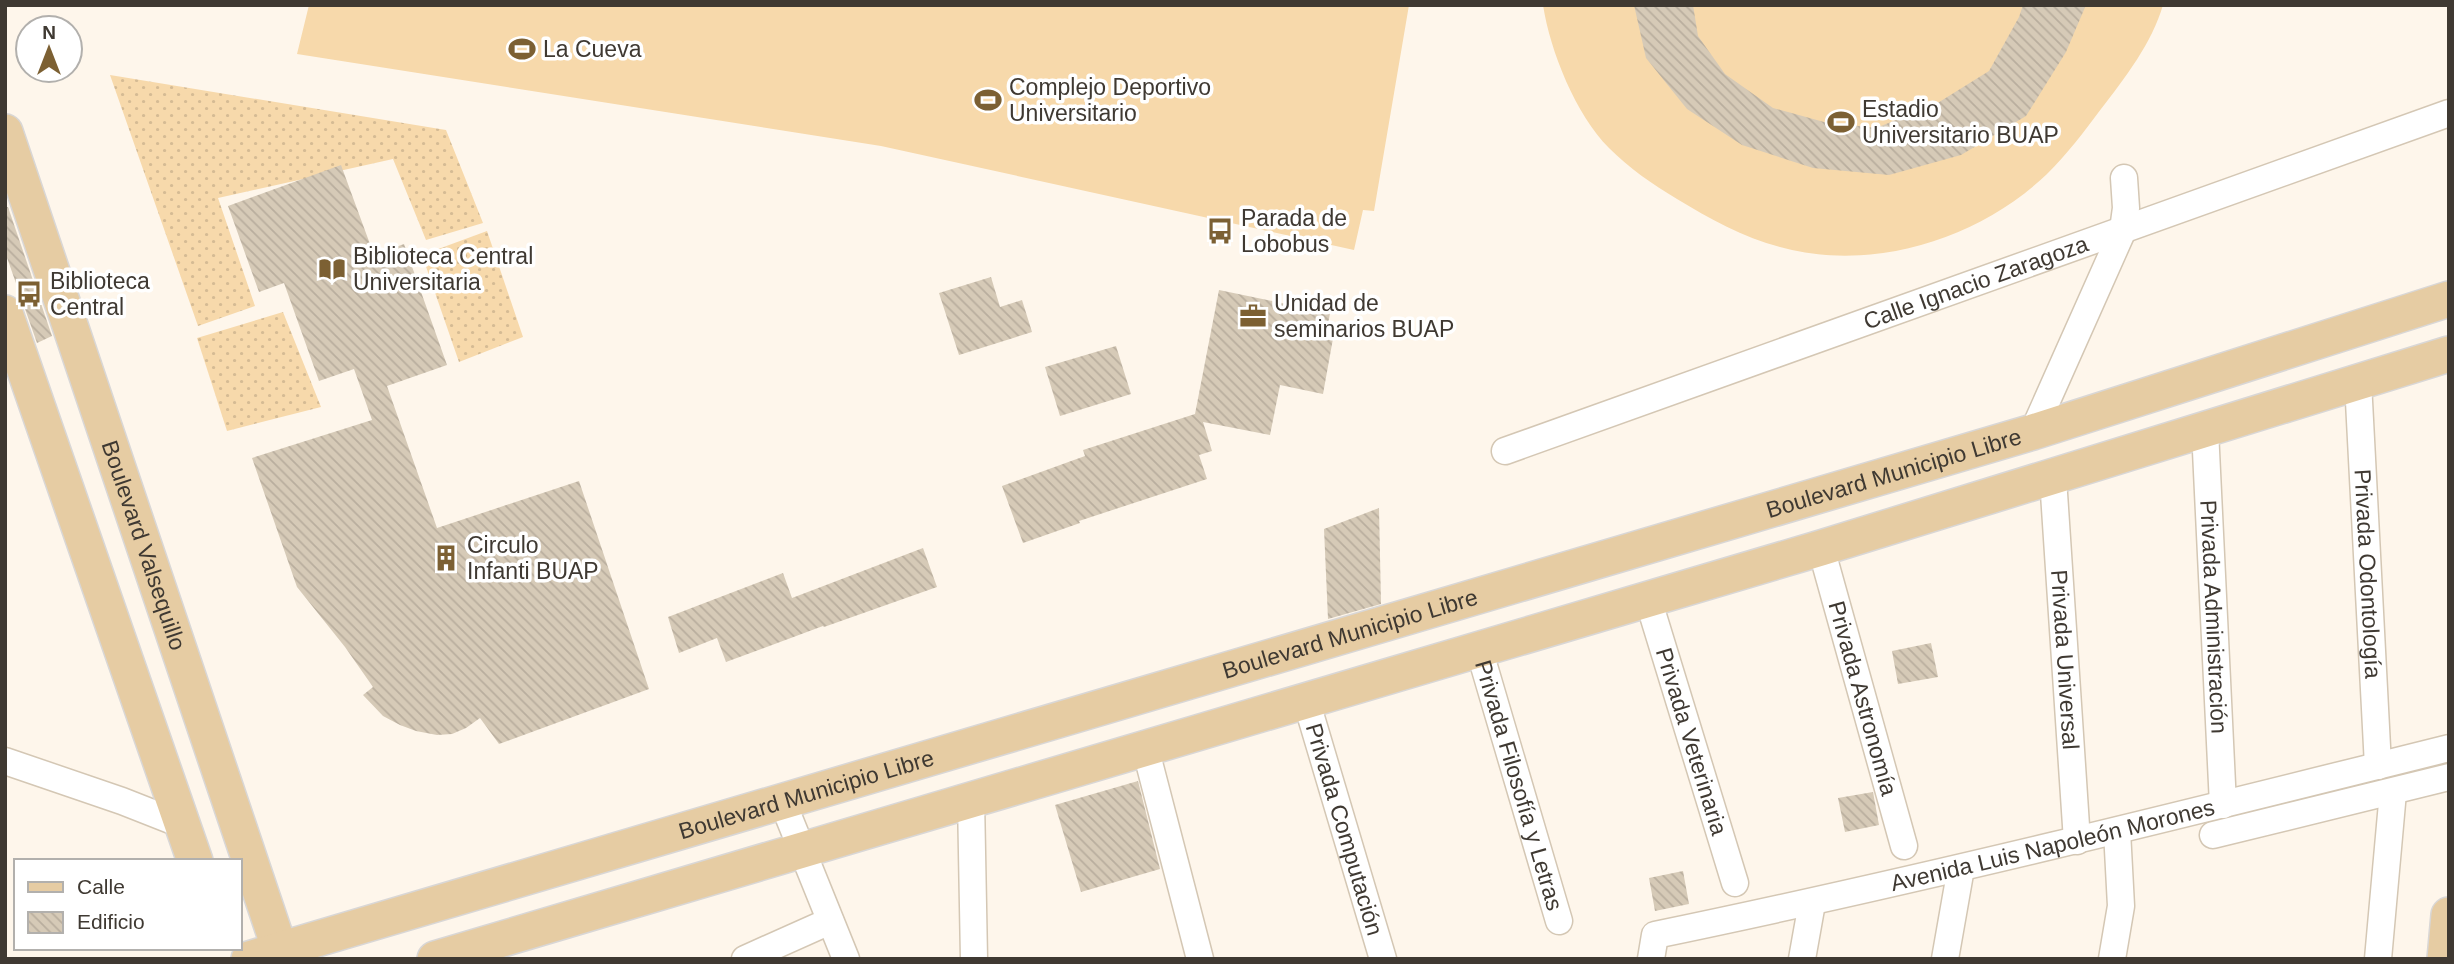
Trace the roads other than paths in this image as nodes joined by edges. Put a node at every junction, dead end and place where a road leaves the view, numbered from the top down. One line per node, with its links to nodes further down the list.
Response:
1 (2449, 113): 4 (street, Calle Ignacio Zaragoza)
2 (5, 132): 33 (main road, Boulevard Valsequillo)
3 (2124, 178): 4 (street)
4 (2123, 230): 10 (street); 11 (street, Calle Ignacio Zaragoza)
5 (2449, 299): 10 (main road, Boulevard Municipio Libre)
6 (5, 313): 26 (main road)
7 (2449, 354): 8 (main road)
8 (2358, 382): 9 (main road); 20 (street, Privada Odontología)
9 (2205, 430): 12 (main road); 25 (street, Privada Administración)
10 (2033, 432): 24 (main road, Boulevard Municipio Libre)
11 (1505, 451)
12 (2053, 478): 13 (main road); 29 (street, Privada Universal)
13 (1821, 548): 14 (main road); 30 (street, Privada Astronomía)
14 (1648, 599): 15 (main road); 36 (street, Privada Veterinaria)
15 (1479, 649): 16 (main road); 40 (street, Privada Filosofía y Letras)
16 (1306, 701): 17 (main road); 48 (street, Privada Computación)
17 (1144, 747): 23 (main road); 47 (street)
18 (2449, 748): 20 (street, Avenida Luis Napoleón Morones)
19 (5, 761): 26 (street)
20 (2378, 766): 25 (street, Avenida Luis Napoleón Morones)
21 (2449, 777): 22 (street)
22 (2393, 792): 28 (street); 52 (street)
23 (971, 799): 31 (main road); 46 (street)
24 (783, 803): 31 (street); 42 (main road, Boulevard Municipio Libre)
25 (2223, 805): 27 (street, Avenida Luis Napoleón Morones)
26 (183, 825): 32 (main road)
27 (2118, 831): 29 (street, Avenida Luis Napoleón Morones); 51 (street)
28 (2213, 835)
29 (2077, 841): 34 (street, Avenida Luis Napoleón Morones)
30 (1904, 846)
31 (801, 850): 39 (street); 43 (main road)
32 (194, 859)
33 (239, 859)
34 (1961, 868): 37 (street, Avenida Luis Napoleón Morones); 50 (street)
35 (242, 869): 42 (main road, Boulevard Valsequillo)
36 (1735, 883)
37 (1812, 903): 41 (street, Avenida Luis Napoleón Morones); 49 (street)
38 (2449, 915): 53 (main road)
39 (831, 921): 44 (street); 45 (street)
40 (1559, 921)
41 (1653, 947)
42 (270, 956)
43 (435, 959)
44 (745, 959)
45 (846, 959)
46 (974, 959)
47 (1200, 959)
48 (1382, 959)
49 (1802, 959)
50 (1945, 959)
51 (2112, 959)
52 (2378, 959)
53 (2445, 959)

